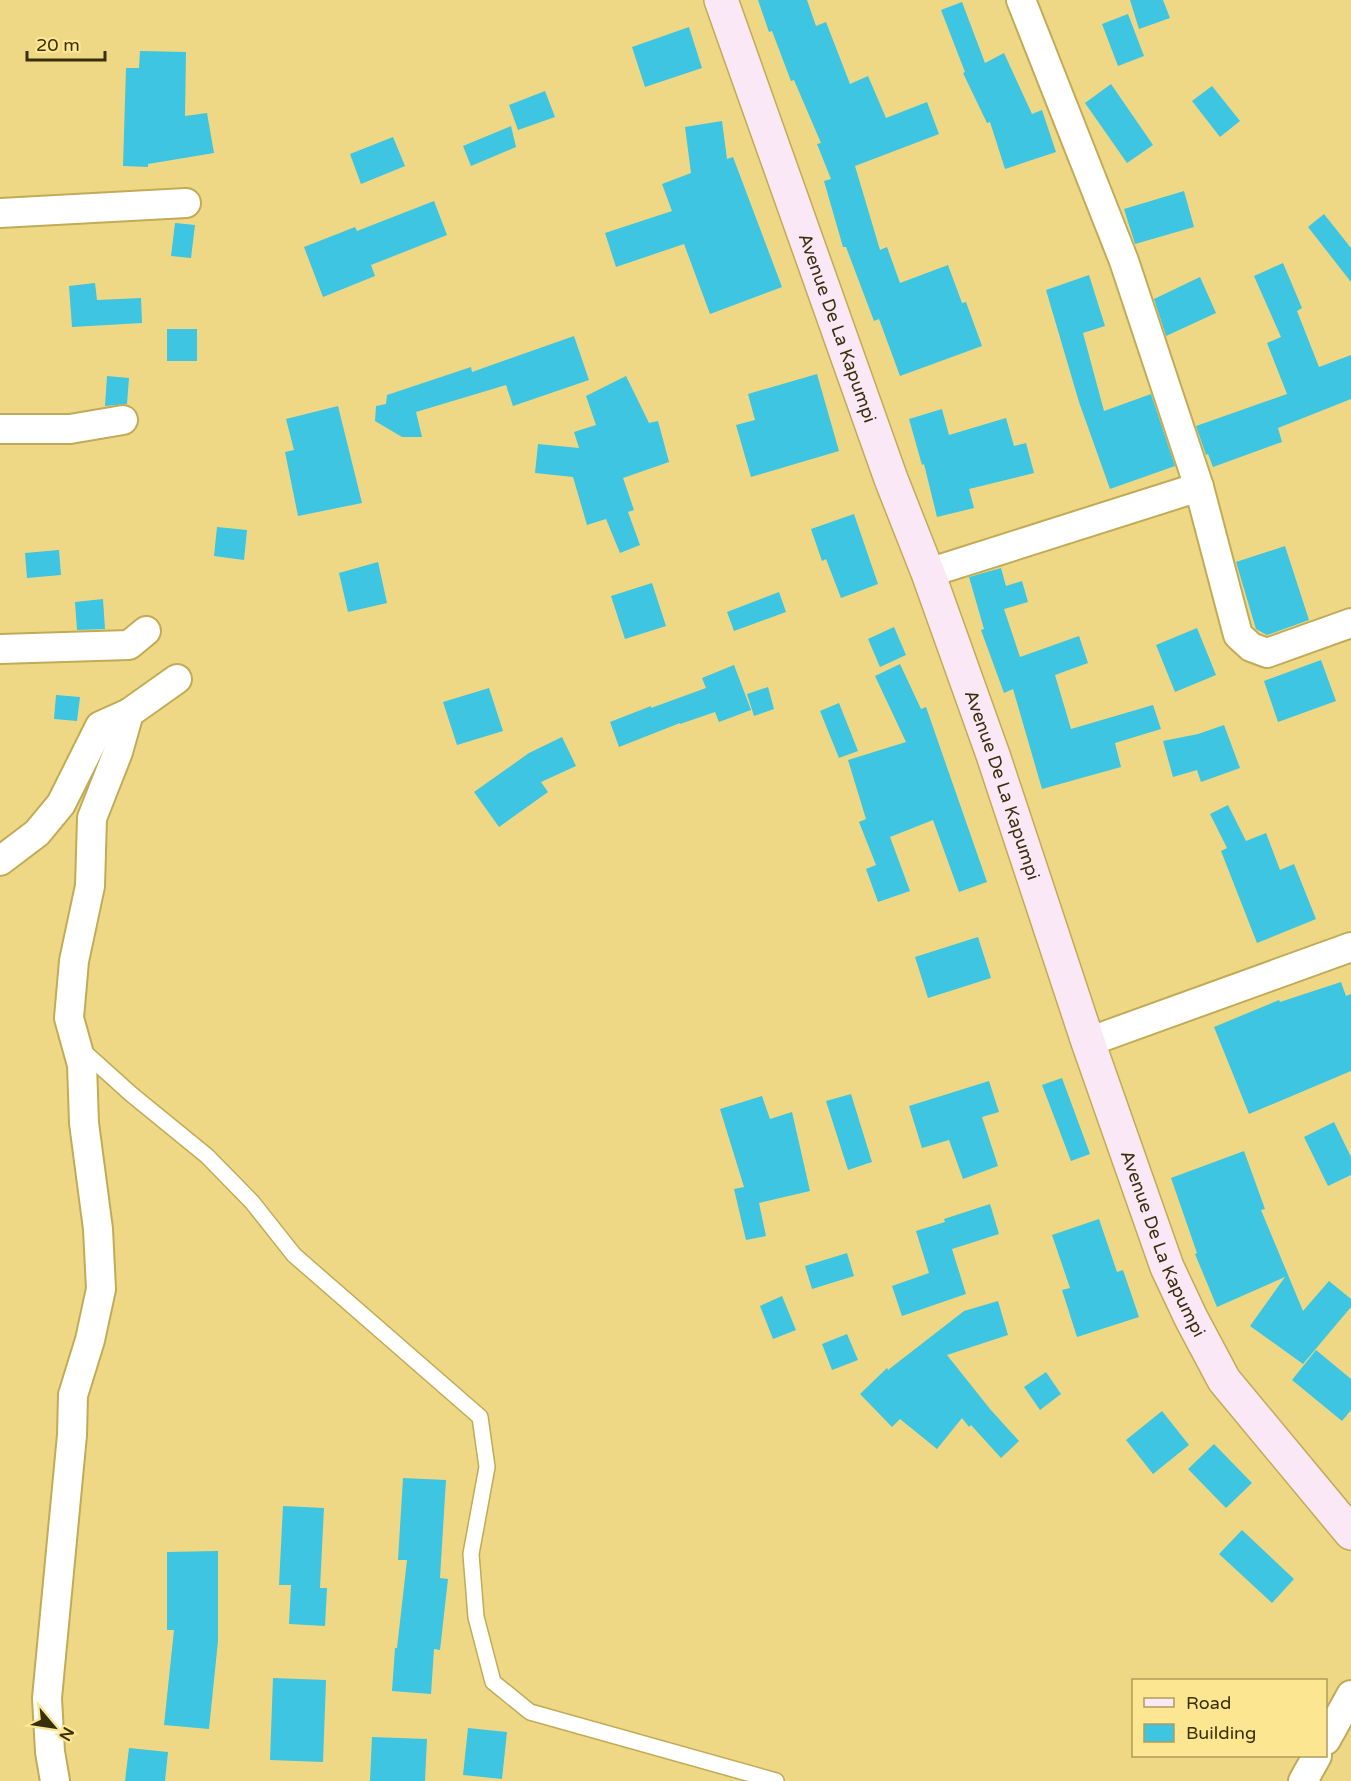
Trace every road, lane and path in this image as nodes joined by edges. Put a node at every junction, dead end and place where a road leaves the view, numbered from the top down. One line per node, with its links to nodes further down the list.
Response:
1 (721, 0): 8 (main road, Avenue De La Kapumpi)
2 (1020, 0): 7 (street)
3 (186, 203): 4 (street)
4 (0, 213)
5 (123, 420): 6 (street)
6 (0, 429)
7 (1199, 487): 8 (street); 9 (street)
8 (928, 573): 16 (main road, Avenue De La Kapumpi)
9 (1351, 623)
10 (146, 631): 11 (street)
11 (0, 649)
12 (177, 679): 13 (street)
13 (129, 713): 14 (street); 17 (street)
14 (0, 861)
15 (1351, 947): 16 (street)
16 (1088, 1042): 18 (main road, Avenue De La Kapumpi)
17 (75, 1043): 22 (street); 23 (lane)
18 (1351, 1533)
19 (1351, 1695): 20 (street)
20 (1327, 1738)
21 (1316, 1757): 24 (street)
22 (55, 1781)
23 (776, 1781)
24 (1304, 1781)

